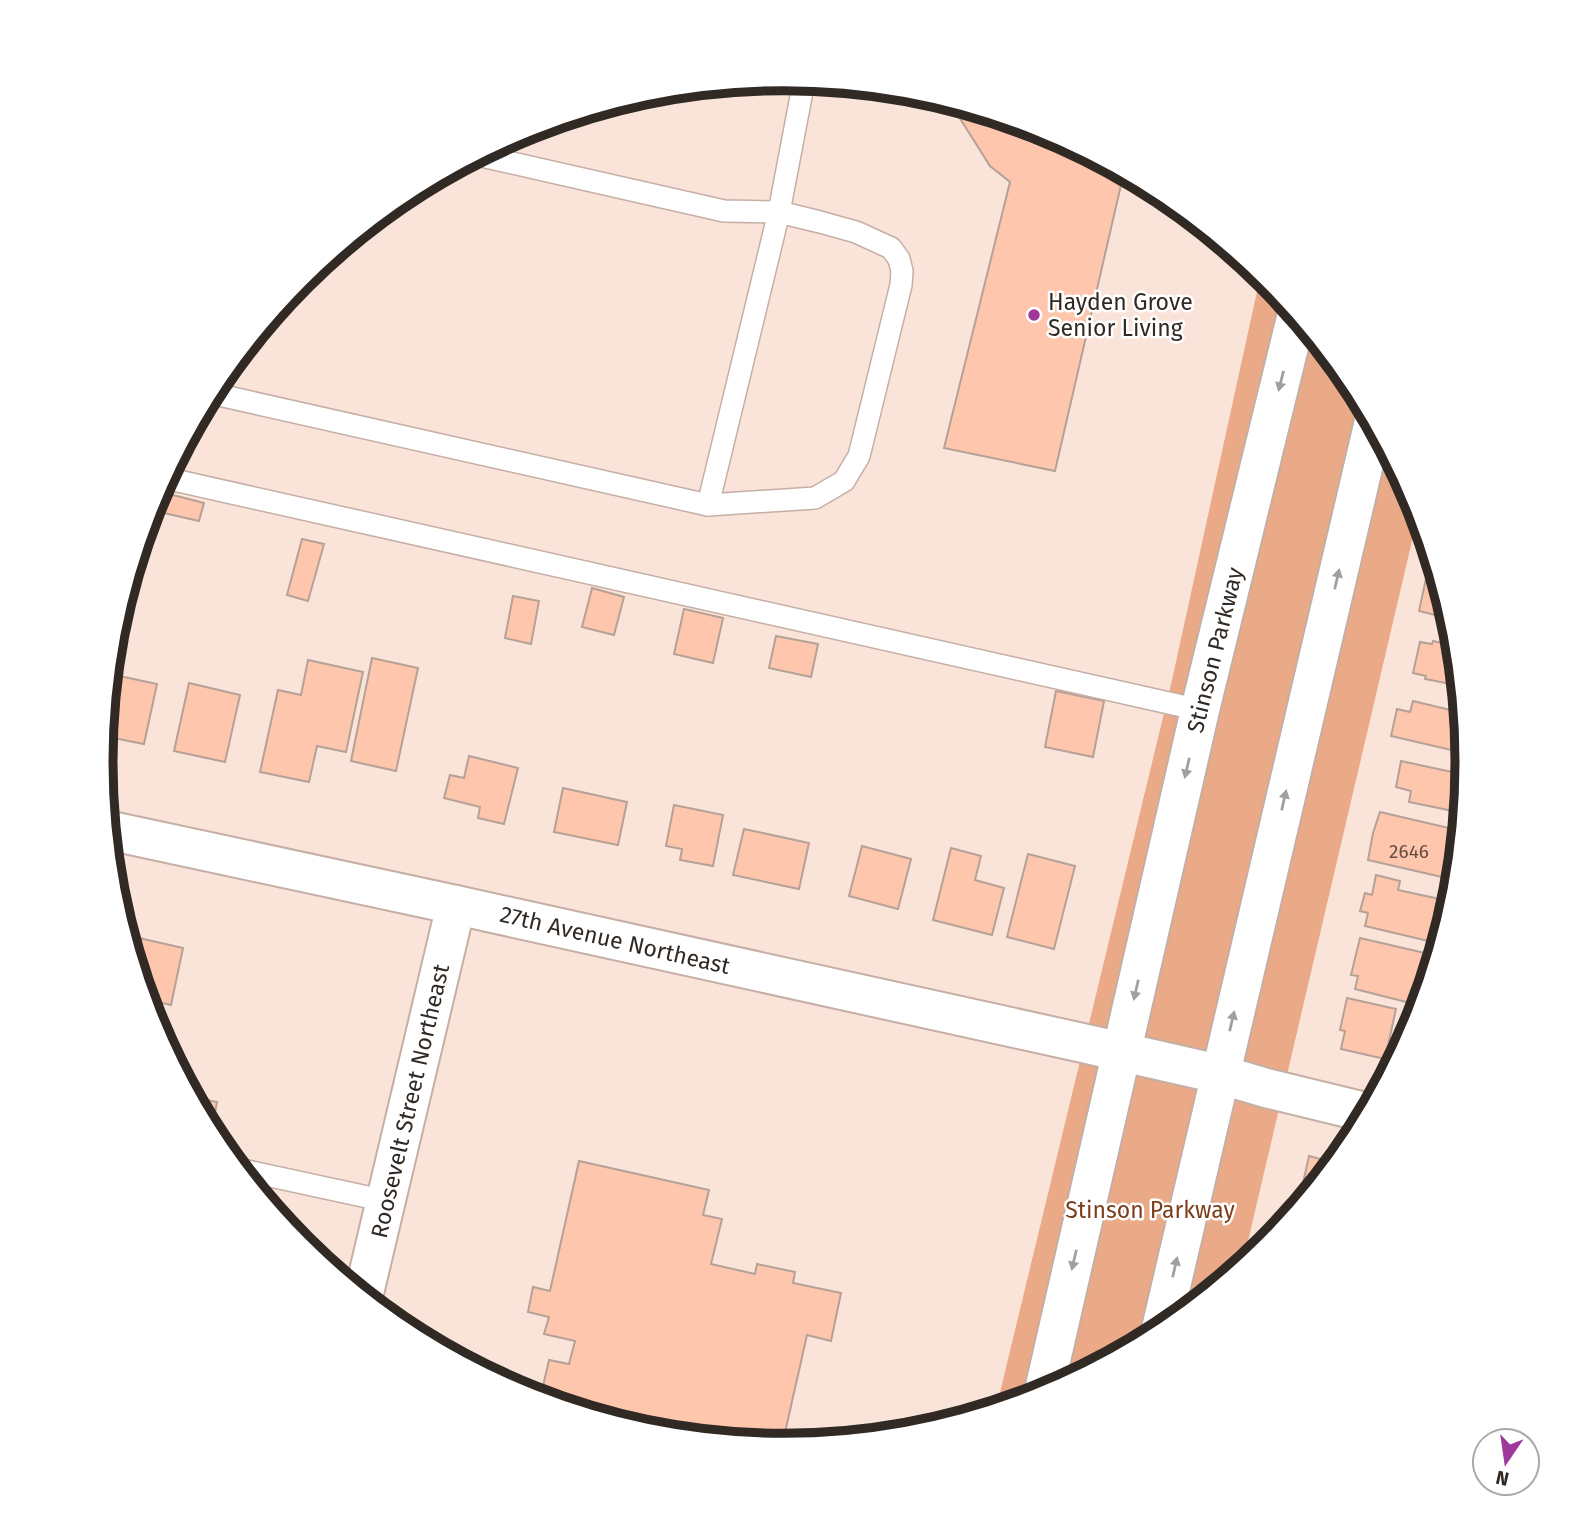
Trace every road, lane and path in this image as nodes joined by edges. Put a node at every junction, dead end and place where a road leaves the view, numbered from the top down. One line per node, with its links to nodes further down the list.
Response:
1 (802, 91): 3 (lane)
2 (492, 158): 3 (lane)
3 (779, 212): 8 (lane); 8 (lane)
4 (1294, 326): 9 (street, Stinson Parkway, one-way to 9)
5 (222, 396): 8 (lane)
6 (1371, 435): 13 (street, one-way to 6)
7 (176, 480): 9 (lane)
8 (708, 505)
9 (1200, 710): 12 (street, Stinson Parkway, one-way to 12)
10 (117, 832): 11 (street, 27th Avenue Northeast)
11 (456, 905): 12 (street, 27th Avenue Northeast); 16 (street, Roosevelt Street Northeast)
12 (1122, 1053): 13 (street, 27th Avenue Northeast); 19 (street, Stinson Parkway, one-way to 19)
13 (1219, 1074): 14 (street, 27th Avenue Northeast); 18 (street, one-way to 13)
14 (1359, 1110)
15 (253, 1172): 16 (lane)
16 (386, 1201): 17 (street, Roosevelt Street Northeast)
17 (366, 1286)
18 (1164, 1317)
19 (1046, 1381)

